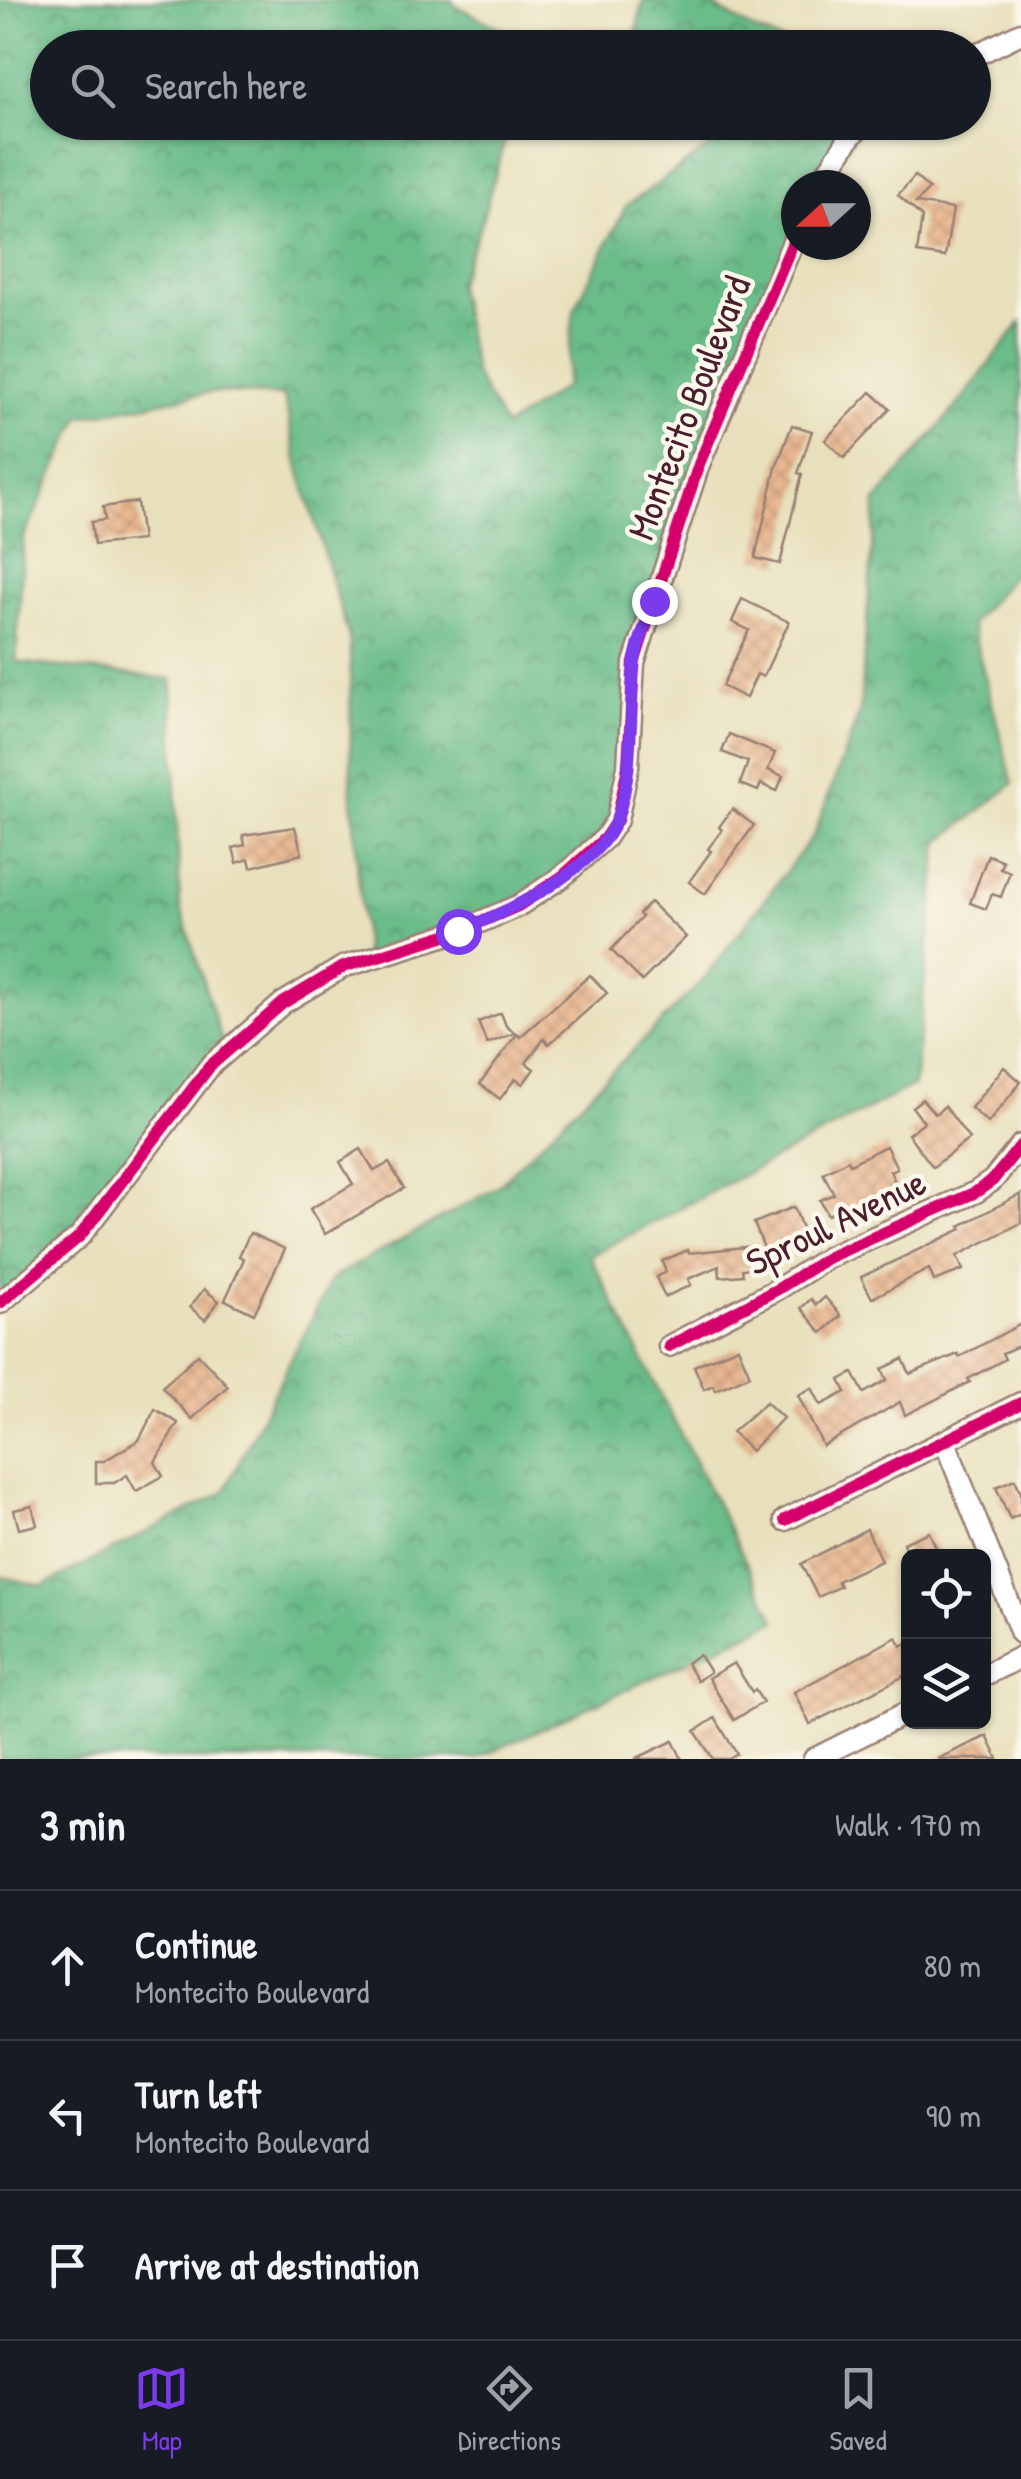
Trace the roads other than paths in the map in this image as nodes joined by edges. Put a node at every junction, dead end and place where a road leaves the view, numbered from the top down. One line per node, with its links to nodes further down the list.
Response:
1 (1021, 33): 2 (street)
2 (991, 48)
3 (848, 140): 4 (street)
4 (829, 170)
5 (785, 260): 7 (street, Montecito Boulevard)
6 (1021, 1145): 8 (street, Sproul Avenue)
7 (0, 1304)
8 (669, 1346)
9 (1021, 1402): 10 (street)
10 (946, 1442): 11 (street); 12 (street)
11 (785, 1520)
12 (1021, 1633)
13 (1021, 1657): 14 (street)
14 (991, 1672)
15 (901, 1716): 16 (street)
16 (814, 1759)

